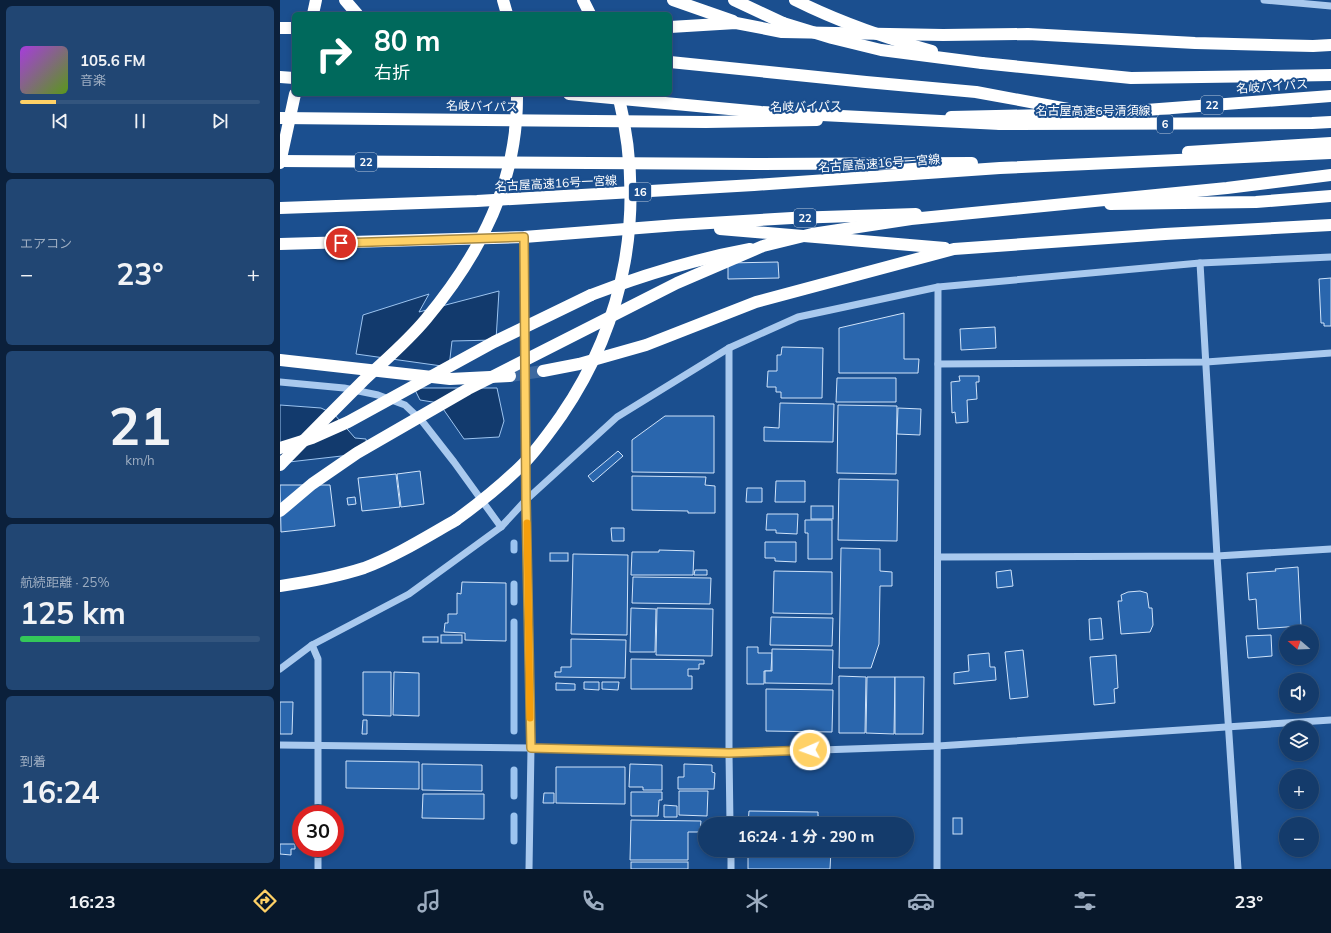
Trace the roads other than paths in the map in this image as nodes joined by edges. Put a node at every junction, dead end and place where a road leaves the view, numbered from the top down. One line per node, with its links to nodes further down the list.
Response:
1 (316, 0): 10 (highway)
2 (345, 0): 11 (highway)
3 (503, 0): 12 (highway)
4 (583, 0): 13 (highway)
5 (674, 0): 14 (highway)
6 (734, 0): 20 (highway, bridge)
7 (795, 0): 20 (highway, bridge)
8 (1264, 0): 9 (street)
9 (1331, 6)
10 (313, 12)
11 (355, 12)
12 (506, 12)
13 (589, 12)
14 (736, 23): 15 (highway); 18 (highway)
15 (672, 27)
16 (280, 28): 17 (highway)
17 (292, 28)
18 (1331, 45)
19 (672, 62): 29 (highway, 22)
20 (982, 63): 21 (highway)
21 (1331, 75)
22 (280, 78): 23 (highway)
23 (292, 78)
24 (295, 96): 34 (highway, bridge)
25 (517, 96): 56 (highway, bridge)
26 (590, 96): 31 (highway, 名古屋高速6号清須線 / 6, bridge)
27 (618, 96): 63 (highway, bridge)
28 (1331, 96): 29 (highway, 名岐バイパス / 22)
29 (1093, 114): 30 (highway, 名岐バイパス / 22)
30 (280, 118)
31 (1331, 122)
32 (1331, 143): 34 (highway, 22)
33 (1331, 153): 37 (highway, 名古屋高速16号一宮線 / 16, bridge)
34 (280, 162)
35 (1331, 175): 42 (highway, bridge)
36 (1331, 196): 38 (highway, 22)
37 (280, 208)
38 (677, 225): 40 (highway, 22); 43 (highway)
39 (1331, 225): 43 (highway)
40 (524, 237): 41 (highway, 22); 57 (street)
41 (280, 244)
42 (763, 246): 55 (highway, bridge); 58 (highway, bridge)
43 (954, 249): 52 (highway)
44 (1331, 257): 45 (street)
45 (1200, 263): 46 (street); 50 (street)
46 (938, 287): 47 (street); 51 (street)
47 (729, 348): 57 (street); 72 (street)
48 (1331, 354): 50 (street)
49 (280, 360): 53 (highway)
50 (1206, 362): 51 (street); 61 (street)
51 (938, 364): 62 (street)
52 (544, 370)
53 (510, 376)
54 (280, 382): 59 (street)
55 (280, 448)
56 (280, 466)
57 (526, 500): 59 (street); 71 (street)
58 (280, 511)
59 (501, 527): 64 (street)
60 (1331, 549): 61 (street)
61 (1217, 556): 62 (street); 67 (street)
62 (938, 557): 69 (street)
63 (280, 586)
64 (312, 645): 65 (street); 70 (street)
65 (280, 669)
66 (1331, 720): 67 (street)
67 (1229, 727): 69 (street); 81 (street)
68 (280, 745): 70 (street)
69 (938, 746): 72 (street); 80 (street)
70 (319, 747): 71 (street); 73 (street)
71 (531, 748): 72 (street); 78 (street)
72 (729, 753): 74 (street)
73 (318, 805)
74 (730, 817)
75 (318, 857): 77 (street)
76 (731, 857): 79 (street)
77 (318, 869)
78 (529, 869)
79 (731, 869)
80 (937, 869)
81 (1238, 869)

